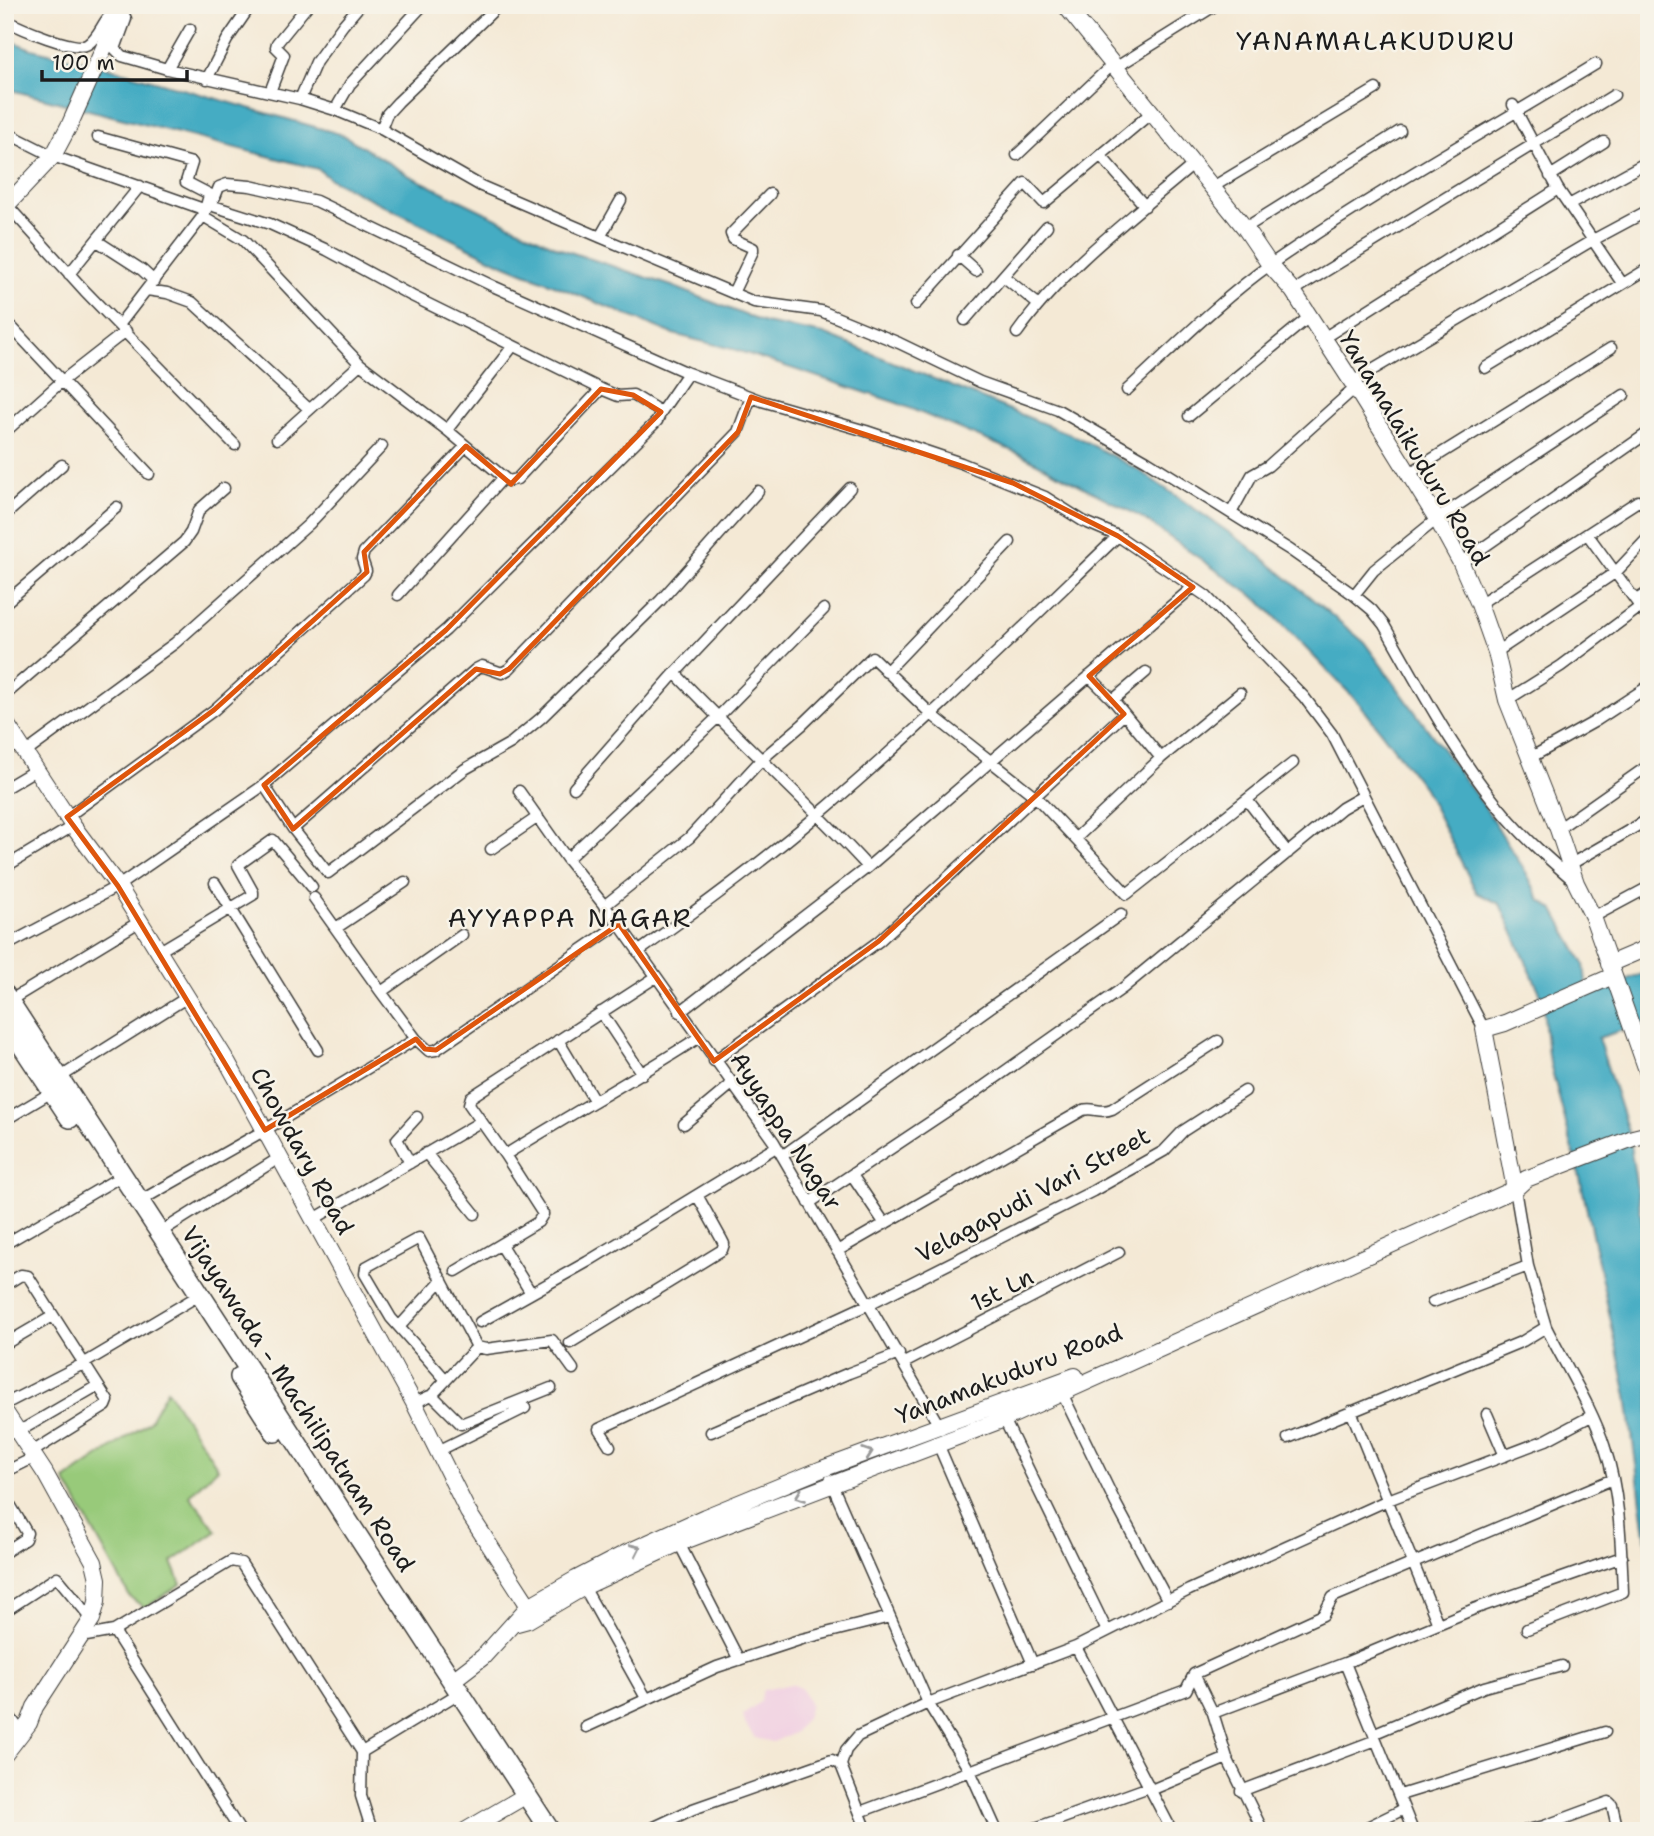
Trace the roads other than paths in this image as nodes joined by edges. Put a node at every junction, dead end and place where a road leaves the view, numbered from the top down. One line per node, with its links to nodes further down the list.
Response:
1 (251, 5): 15 (street)
2 (308, 5): 17 (street)
3 (360, 5): 19 (street)
4 (423, 5): 21 (street)
5 (499, 5): 23 (street)
6 (1086, 5): 9 (street)
7 (1216, 5): 13 (street)
8 (122, 7): 10 (street); 14 (street); 30 (street)
9 (1068, 10): 13 (street, Yanamalaikuduru Road)
10 (5, 20)
11 (190, 29): 14 (street)
12 (1596, 64): 20 (street)
13 (1114, 66): 22 (street, Yanamalaikuduru Road); 29 (street)
14 (167, 69): 15 (street)
15 (207, 79): 17 (street)
16 (1376, 89): 36 (street)
17 (270, 92): 19 (street)
18 (1614, 95): 28 (street)
19 (300, 99): 21 (street)
20 (1515, 109): 28 (street); 51 (street)
21 (335, 110): 23 (street)
22 (1151, 113): 31 (street); 33 (street, Yanamalaikuduru Road)
23 (381, 129): 47 (street)
24 (1400, 131): 46 (street)
25 (5, 132): 30 (street)
26 (98, 137): 43 (street)
27 (1604, 142): 34 (street)
28 (1534, 145): 34 (street); 58 (street)
29 (1017, 155)
30 (53, 156): 35 (street); 41 (street)
31 (1101, 156): 42 (street); 50 (street)
32 (1649, 161): 40 (street)
33 (1193, 165): 36 (street, Yanamalaikuduru Road); 42 (street)
34 (1550, 176): 37 (street)
35 (140, 186): 43 (street); 49 (street)
36 (1211, 188): 46 (street, Yanamalaikuduru Road)
37 (1558, 189): 40 (street); 67 (street)
38 (771, 194): 59 (street)
39 (621, 200): 47 (street)
40 (1569, 205): 48 (street)
41 (6, 206): 54 (street)
42 (1145, 206): 61 (street)
43 (208, 207): 57 (street); 68 (street); 70 (street); 72 (street)
44 (1649, 210): 48 (street)
45 (1047, 226): 55 (street)
46 (1245, 228): 51 (street, Yanamalaikuduru Road)
47 (600, 237): 59 (street)
48 (1593, 240): 56 (street); 74 (street)
49 (97, 241): 54 (street); 57 (street)
50 (958, 255): 53 (street); 60 (street)
51 (1270, 265): 58 (street, Yanamalaikuduru Road); 76 (street)
52 (1649, 268): 56 (street)
53 (976, 271)
54 (69, 274): 65 (street)
55 (1003, 276): 61 (street); 64 (street)
56 (1622, 283): 71 (street)
57 (150, 286): 65 (street); 79 (street)
58 (1293, 291): 62 (street, Yanamalaikuduru Road)
59 (733, 293): 98 (street)
60 (916, 304)
61 (1039, 305): 66 (street)
62 (1309, 317): 67 (street, Yanamalaikuduru Road); 81 (street)
63 (5, 320): 73 (street)
64 (965, 320)
65 (122, 328): 73 (street); 86 (street)
66 (1017, 333)
67 (1322, 339): 74 (street, Yanamalaikuduru Road)
68 (513, 346): 75 (street); 82 (street)
69 (1611, 348): 91 (street)
70 (360, 364): 79 (street); 82 (street)
71 (1485, 368)
72 (688, 373): 78 (street); 80 (street)
73 (62, 381): 83 (street); 90 (street)
74 (1354, 385): 91 (street, Yanamalaikuduru Road); 98 (street)
75 (601, 389): 80 (street); 92 (street)
76 (1128, 390)
77 (1624, 395): 100 (street)
78 (751, 397): 102 (street); 149 (street)
79 (309, 409): 85 (street)
80 (661, 412): 138 (street)
81 (1189, 416)
82 (447, 430): 88 (street)
83 (5, 432)
84 (1649, 432): 105 (street)
85 (277, 439)
86 (235, 445)
87 (382, 446): 130 (street)
88 (466, 446): 92 (street); 148 (street)
89 (62, 465): 99 (street)
90 (149, 474)
91 (1408, 474): 100 (street, Yanamalaikuduru Road)
92 (503, 478): 109 (street)
93 (224, 488): 123 (street)
94 (850, 488): 119 (street)
95 (758, 491): 149 (street)
96 (1647, 504): 101 (street)
97 (117, 507): 111 (street)
98 (1231, 513): 110 (street)
99 (5, 515)
100 (1437, 519): 105 (street, Yanamalaikuduru Road); 110 (street)
101 (1588, 535): 106 (street); 112 (street)
102 (1118, 536): 107 (street); 127 (street)
103 (1649, 537): 106 (street)
104 (1010, 542): 117 (street)
105 (1461, 563): 112 (street, Yanamalaikuduru Road)
106 (1616, 572): 113 (street); 116 (street)
107 (1193, 587): 120 (street); 142 (street)
108 (1649, 592): 113 (street)
109 (398, 595)
110 (1354, 595): 160 (street)
111 (5, 603)
112 (1479, 604): 116 (street, Yanamalaikuduru Road)
113 (1638, 604): 115 (street); 125 (street)
114 (824, 608): 128 (street)
115 (1649, 618)
116 (1496, 652): 125 (street, Yanamalaikuduru Road)
117 (886, 671): 127 (street); 133 (street)
118 (1146, 672): 124 (street)
119 (675, 673): 128 (street); 140 (street)
120 (1089, 676): 124 (street); 134 (street)
121 (1649, 686): 132 (street)
122 (1240, 692): 131 (street)
123 (5, 695)
124 (1113, 700): 126 (street)
125 (1507, 700): 132 (street, Yanamalaikuduru Road)
126 (1124, 713): 131 (street); 143 (street)
127 (931, 714): 134 (street); 145 (street)
128 (717, 718): 133 (street); 154 (street)
129 (5, 722): 130 (street, Chowdary Road)
130 (17, 749): 137 (street, Chowdary Road)
131 (1161, 758): 151 (street)
132 (1528, 759): 150 (street, Yanamalaikuduru Road)
133 (761, 760): 145 (street); 163 (street)
134 (991, 761): 143 (street); 157 (street)
135 (1293, 763): 144 (street)
136 (1649, 765): 150 (street)
137 (37, 769): 139 (street); 148 (street, Chowdary Road)
138 (264, 785): 149 (street); 161 (street)
139 (5, 788)
140 (574, 788)
141 (519, 791): 146 (street, Ayyappa Nagar)
142 (1363, 796): 153 (street); 182 (street)
143 (1036, 797): 151 (street); 188 (street)
144 (1247, 800): 151 (street); 153 (street)
145 (819, 814): 157 (street); 174 (street)
146 (538, 817): 152 (street); 154 (street, Ayyappa Nagar)
147 (1649, 819): 155 (street)
148 (70, 822): 156 (street); 161 (street, Chowdary Road)
149 (293, 829)
150 (1558, 829): 155 (street, Yanamalaikuduru Road)
151 (1076, 838)
152 (491, 849)
153 (1288, 852): 206 (street)
154 (567, 859): 163 (street, Ayyappa Nagar)
155 (1572, 864): 160 (street, Yanamalaikuduru Road)
156 (5, 867)
157 (868, 867): 179 (street)
158 (215, 883): 164 (street)
159 (405, 883): 169 (street)
160 (1576, 883): 166 (street, Yanamalaikuduru Road)
161 (118, 886): 167 (street, Chowdary Road); 171 (street)
162 (1649, 887): 166 (street)
163 (604, 906): 168 (street, Ayyappa Nagar)
164 (231, 908): 169 (street); 173 (street); 187 (street)
165 (1121, 914): 201 (street)
166 (1593, 917): 175 (street, Yanamalaikuduru Road)
167 (139, 922): 173 (street, Chowdary Road); 181 (street)
168 (619, 924): 174 (street, Ayyappa Nagar); 184 (street)
169 (336, 929): 177 (street)
170 (462, 935): 177 (street)
171 (5, 946)
172 (1649, 947): 175 (street)
173 (158, 952): 178 (street, Chowdary Road)
174 (638, 953): 176 (street, Ayyappa Nagar)
175 (1609, 976): 182 (street); 190 (street, Yanamalaikuduru Road)
176 (656, 977): 179 (street, Ayyappa Nagar); 180 (street)
177 (381, 992): 184 (street)
178 (186, 999): 192 (street); 199 (street, Chowdary Road)
179 (680, 1012): 183 (street, Ayyappa Nagar)
180 (601, 1013): 185 (street); 189 (street)
181 (8, 1018): 192 (highway, Vijayawada - Machilipatnam Road); 192 (highway, Vijayawada - Machilipatnam Road)
182 (1484, 1030): 208 (street)
183 (698, 1038): 188 (street, Ayyappa Nagar); 189 (street)
184 (416, 1039): 199 (street)
185 (558, 1040): 194 (street); 197 (street)
186 (1218, 1041): 214 (street)
187 (318, 1050)
188 (714, 1060): 191 (street, Ayyappa Nagar)
189 (642, 1074): 194 (street)
190 (1649, 1076)
191 (732, 1084): 198 (street); 201 (street, Ayyappa Nagar)
192 (56, 1085): 196 (street); 207 (highway, Vijayawada - Machilipatnam Road); 210 (highway, Vijayawada - Machilipatnam Road)
193 (1245, 1091): 227 (street, Velagapudi Vari Street)
194 (594, 1100): 203 (street)
195 (417, 1117): 205 (street)
196 (5, 1120)
197 (480, 1122): 202 (street); 203 (street)
198 (684, 1124)
199 (265, 1130): 204 (street, Chowdary Road); 210 (street)
200 (1641, 1136): 208 (street)
201 (779, 1151): 209 (street); 211 (street, Ayyappa Nagar)
202 (426, 1153): 205 (street); 212 (street)
203 (505, 1155): 217 (street)
204 (279, 1158): 213 (street, Chowdary Road); 215 (street)
205 (410, 1163): 213 (street)
206 (852, 1175): 211 (street); 214 (street)
207 (113, 1181): 216 (street); 225 (highway, Vijayawada - Machilipatnam Road)
208 (1518, 1183): 220 (street); 242 (street, Yanamakuduru Road); 255 (street, Yanamakuduru Road)
209 (697, 1195): 224 (street); 233 (street)
210 (138, 1202): 215 (highway, Vijayawada - Machilipatnam Road)
211 (809, 1203): 218 (street, Ayyappa Nagar)
212 (475, 1213)
213 (314, 1219): 232 (street, Chowdary Road)
214 (885, 1224): 218 (street)
215 (159, 1233): 244 (highway, Vijayawada - Machilipatnam Road)
216 (5, 1244)
217 (501, 1245): 221 (street); 224 (street)
218 (838, 1251): 227 (street, Ayyappa Nagar)
219 (1119, 1252): 236 (street, 1st Ln)
220 (1528, 1266): 226 (street); 231 (street)
221 (456, 1271)
222 (442, 1280): 229 (street); 229 (street); 235 (street)
223 (5, 1284): 228 (street)
224 (531, 1293): 230 (street)
225 (191, 1300): 237 (street); 244 (highway, Vijayawada - Machilipatnam Road)
226 (1433, 1302)
227 (869, 1304): 236 (street, Ayyappa Nagar); 257 (street, Velagapudi Vari Street)
228 (53, 1315): 234 (street); 237 (street)
229 (395, 1322): 232 (street); 239 (street)
230 (480, 1322)
231 (1546, 1327): 248 (street); 251 (street)
232 (372, 1328): 245 (street, Chowdary Road)
233 (570, 1343)
234 (5, 1344)
235 (477, 1346): 238 (street); 239 (street)
236 (901, 1359): 254 (street, 1st Ln); 255 (street, Ayyappa Nagar)
237 (83, 1364): 240 (street); 246 (street)
238 (573, 1369)
239 (446, 1380): 243 (street)
240 (97, 1386): 253 (street); 259 (street)
241 (551, 1388): 243 (street)
242 (1062, 1393): 252 (street, Yanamakuduru Road); 272 (street)
243 (432, 1395): 245 (street)
244 (262, 1399): 288 (highway, Vijayawada - Machilipatnam Road)
245 (414, 1403): 258 (street, Chowdary Road)
246 (5, 1404)
247 (526, 1408): 258 (street)
248 (1351, 1411): 256 (street); 266 (street)
249 (5, 1412): 253 (street)
250 (1487, 1413): 260 (street)
251 (1591, 1416): 260 (street); 263 (street)
252 (1004, 1419): 255 (street, Yanamakuduru Road); 280 (street)
253 (11, 1427): 259 (street)
254 (711, 1432)
255 (942, 1437): 261 (street, Yanamakuduru Road, one-way to 255); 264 (street, Yanamakuduru Road); 285 (street, Ayyappa Nagar)
256 (1287, 1437)
257 (610, 1446)
258 (436, 1452): 274 (street, Chowdary Road)
259 (33, 1456): 262 (street); 276 (street)
260 (1505, 1456): 266 (street)
261 (822, 1469): 264 (street); 274 (street, Yanamakuduru Road, one-way to 261)
262 (5, 1472)
263 (1613, 1479): 269 (street); 270 (street)
264 (832, 1484): 267 (street, Yanamakuduru Road, one-way to 267); 275 (street)
265 (5, 1496): 268 (street)
266 (1388, 1500): 270 (street); 272 (street)
267 (679, 1543): 271 (street, Yanamakuduru Road); 283 (street)
268 (5, 1552)
269 (1622, 1557): 277 (street); 278 (street)
270 (1413, 1562): 277 (street); 287 (street)
271 (584, 1587): 274 (street, Yanamakuduru Road); 289 (street)
272 (1168, 1601): 280 (street)
273 (5, 1611): 276 (street)
274 (532, 1611): 288 (street, Yanamakuduru Road)
275 (890, 1617): 283 (street); 290 (street)
276 (92, 1619): 281 (street)
277 (1438, 1624): 284 (street)
278 (1527, 1629)
279 (114, 1631): 281 (street); 299 (street); 310 (street)
280 (1107, 1631): 282 (street)
281 (81, 1637): 291 (street)
282 (1076, 1647): 285 (street); 294 (street)
283 (739, 1660): 289 (street)
284 (1345, 1663): 293 (street); 298 (street)
285 (1033, 1664): 290 (street)
286 (1562, 1666): 298 (street)
287 (1194, 1674): 293 (street); 294 (street)
288 (452, 1689): 299 (street); 307 (highway, Vijayawada - Machilipatnam Road); 314 (highway, Vijayawada - Machilipatnam Road)
289 (646, 1698): 295 (street)
290 (928, 1703): 302 (street); 303 (street)
291 (35, 1707): 296 (street); 300 (street)
292 (5, 1710): 296 (street)
293 (1213, 1713): 301 (street)
294 (1113, 1718): 303 (street); 304 (street)
295 (586, 1727)
296 (11, 1731)
297 (1605, 1732): 306 (street)
298 (1376, 1737): 305 (street); 306 (street)
299 (362, 1752): 311 (street)
300 (5, 1754)
301 (1227, 1758): 304 (street); 305 (street)
302 (841, 1765): 309 (street); 315 (street)
303 (971, 1773): 309 (street); 317 (street)
304 (1150, 1788): 318 (street); 319 (street)
305 (1241, 1791): 320 (street)
306 (1400, 1796): 308 (street)
307 (518, 1800): 312 (street); 313 (highway, Vijayawada - Machilipatnam Road)
308 (1404, 1809): 321 (street); 322 (street)
309 (860, 1812): 316 (street)
310 (240, 1831)
311 (372, 1831)
312 (464, 1831)
313 (537, 1831)
314 (550, 1831)
315 (646, 1831)
316 (867, 1831)
317 (997, 1831)
318 (1027, 1831)
319 (1172, 1831)
320 (1263, 1831)
321 (1359, 1831)
322 (1413, 1831)
323 (1524, 1831): 324 (street)
324 (1618, 1831)

